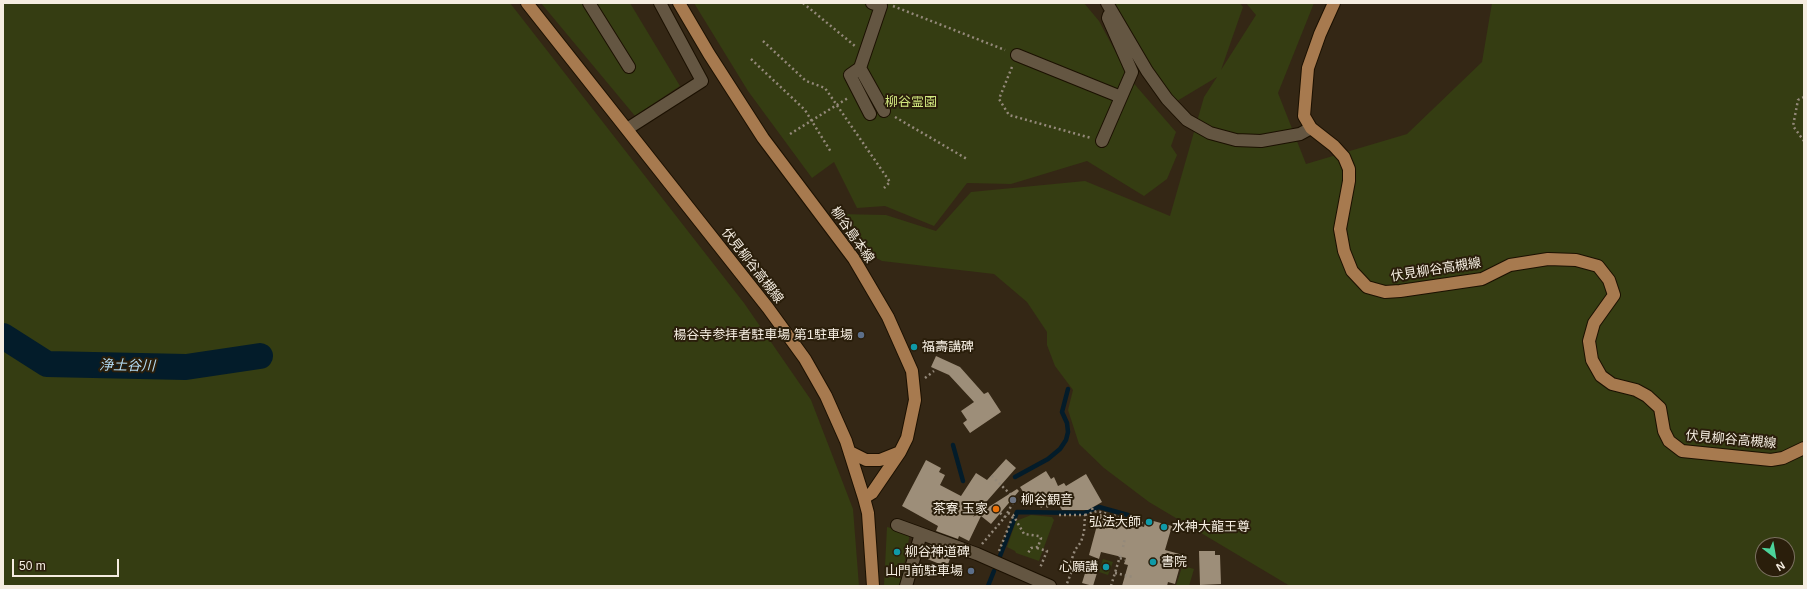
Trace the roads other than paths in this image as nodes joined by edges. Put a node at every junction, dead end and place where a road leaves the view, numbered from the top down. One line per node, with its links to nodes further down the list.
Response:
1 (527, 3): 15 (main road, 伏見柳谷高槻線)
2 (589, 3): 9 (street)
3 (660, 3): 15 (street)
4 (680, 3): 19 (main road, 柳谷島本線)
5 (872, 3): 10 (street)
6 (1334, 3): 14 (main road)
7 (1109, 5): 11 (street); 14 (street)
8 (1017, 55): 11 (street)
9 (628, 67)
10 (860, 68): 12 (street); 13 (street)
11 (1121, 97): 16 (street)
12 (884, 111)
13 (870, 114)
14 (1311, 128): 17 (main road, 伏見柳谷高槻線)
15 (627, 129): 18 (main road, 伏見柳谷高槻線)
16 (1102, 141)
17 (1804, 448)
18 (850, 452): 19 (main road); 20 (main road, 伏見柳谷高槻線)
19 (900, 452): 20 (main road, 柳谷島本線)
20 (864, 498): 23 (main road, 伏見柳谷高槻線)
21 (898, 525): 25 (street)
22 (920, 536): 24 (street)
23 (873, 586)
24 (906, 586)
25 (1050, 586)

